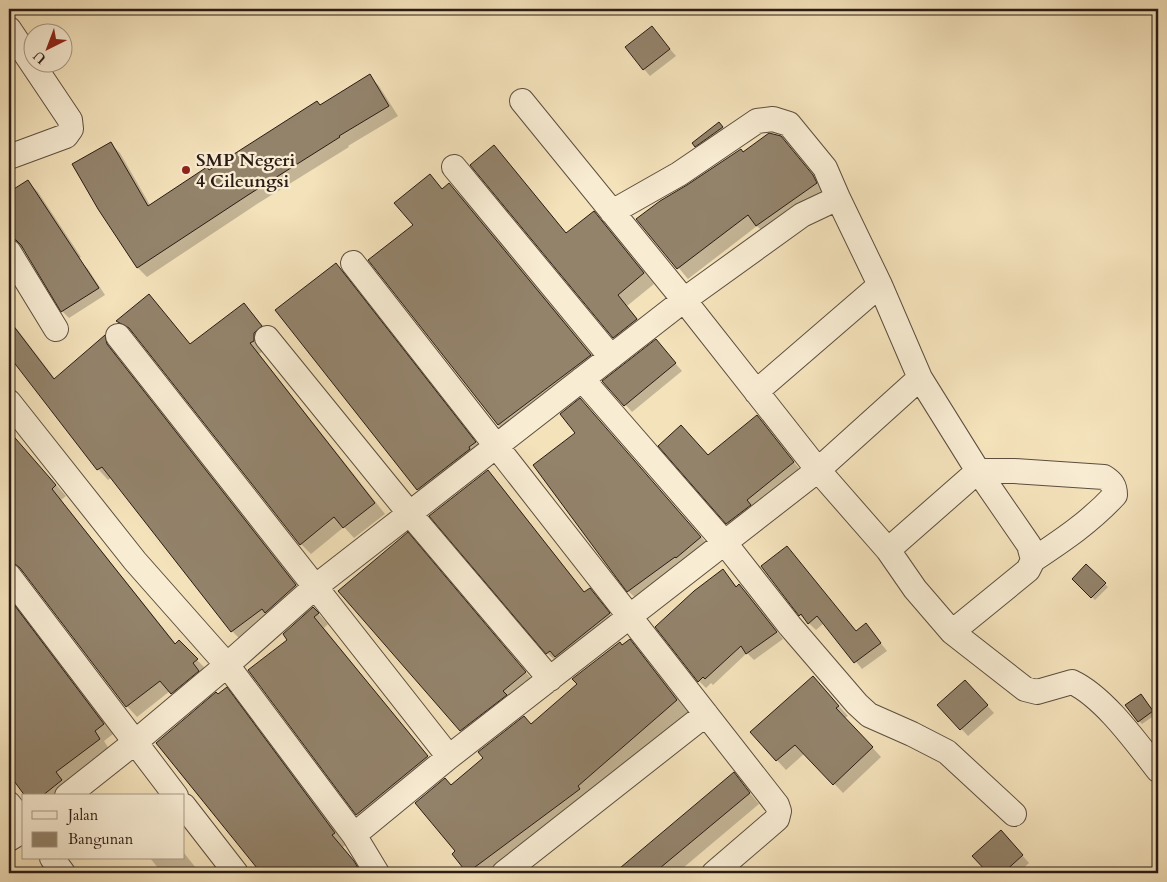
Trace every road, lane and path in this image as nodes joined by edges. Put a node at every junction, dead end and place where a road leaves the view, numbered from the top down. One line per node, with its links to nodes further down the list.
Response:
1 (9, 29): 3 (street)
2 (522, 101): 6 (street)
3 (9, 157)
4 (454, 167): 14 (street)
5 (838, 198): 6 (street); 9 (street); 10 (street)
6 (612, 212): 10 (street)
7 (9, 252): 11 (street)
8 (353, 263): 19 (street)
9 (880, 286): 15 (street); 17 (street)
10 (684, 300): 14 (street); 17 (street)
11 (56, 329)
12 (118, 336): 27 (street)
13 (267, 338): 22 (street)
14 (611, 357): 16 (street)
15 (920, 378): 20 (street); 21 (street)
16 (582, 379): 19 (street); 23 (street)
17 (756, 392): 20 (street)
18 (9, 402): 30 (street)
19 (497, 446): 22 (street); 28 (street)
20 (818, 470): 23 (street); 24 (street)
21 (978, 471): 24 (street); 25 (street); 25 (street)
22 (410, 514): 27 (street); 31 (street)
23 (724, 542): 28 (street); 40 (street)
24 (888, 550): 29 (street)
25 (1033, 560): 29 (street)
26 (9, 576): 33 (street)
27 (315, 587): 30 (street); 34 (street)
28 (630, 616): 31 (street); 32 (street)
29 (952, 632): 35 (street)
30 (227, 665): 33 (street); 43 (street)
31 (550, 679): 34 (street)
32 (706, 714): 49 (street); 50 (street)
33 (134, 742): 36 (street); 37 (street)
34 (449, 758): 43 (street)
35 (1158, 770)
36 (69, 794)
37 (174, 794)
38 (9, 804): 41 (street)
39 (185, 807): 47 (street)
40 (1014, 814)
41 (22, 820)
42 (22, 831): 44 (street)
43 (354, 835): 48 (street)
44 (9, 839)
45 (54, 860): 46 (street)
46 (64, 873)
47 (236, 873)
48 (377, 873)
49 (504, 873)
50 (714, 873)

